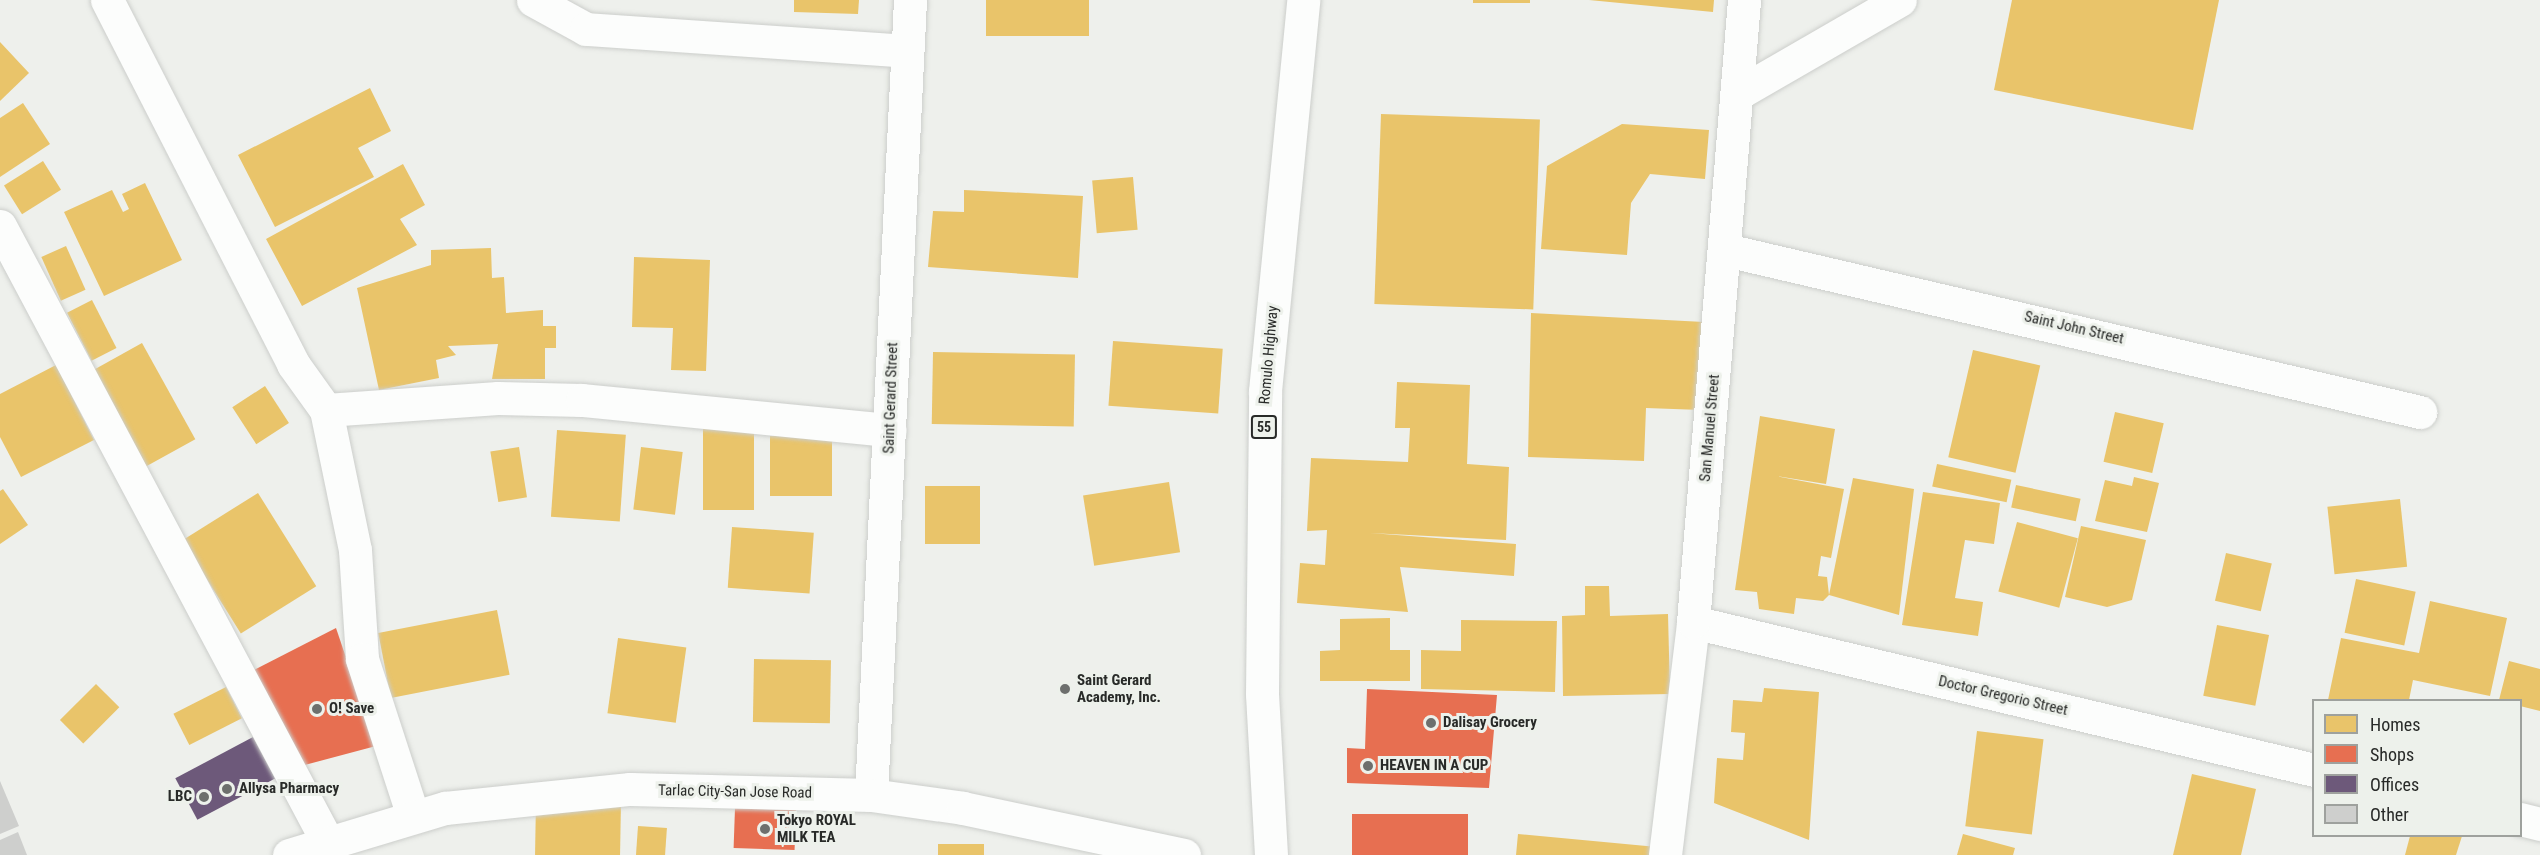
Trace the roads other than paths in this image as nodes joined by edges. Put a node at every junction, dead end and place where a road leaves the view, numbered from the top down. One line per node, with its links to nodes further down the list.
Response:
1 (107, 0): 11 (main road)
2 (533, 0): 7 (main road)
3 (910, 0): 7 (main road, Saint Gerard Street)
4 (1303, 0): 23 (main road, Romulo Highway / 55)
5 (1744, 0): 8 (main road, San Manuel Street)
6 (1900, 0): 8 (main road)
7 (905, 51): 13 (main road, Saint Gerard Street)
8 (1737, 94): 10 (main road, San Manuel Street)
9 (0, 225): 20 (main road)
10 (1726, 250): 12 (main road, Saint John Street); 14 (main road, San Manuel Street)
11 (326, 410): 13 (main road); 17 (main road)
12 (2420, 412)
13 (890, 430): 16 (main road, Saint Gerard Street)
14 (1693, 622): 15 (main road, Doctor Gregorio Street); 24 (main road, San Manuel Street)
15 (2312, 770)
16 (871, 795): 17 (main road, Tarlac City-San Jose Road); 22 (main road, Tarlac City-San Jose Road)
17 (413, 816): 20 (main road, Tarlac City-San Jose Road)
18 (2522, 820): 19 (main road)
19 (2540, 824)
20 (327, 841): 21 (main road, Tarlac City-San Jose Road)
21 (289, 855)
22 (1184, 855)
23 (1271, 855)
24 (1665, 855)

